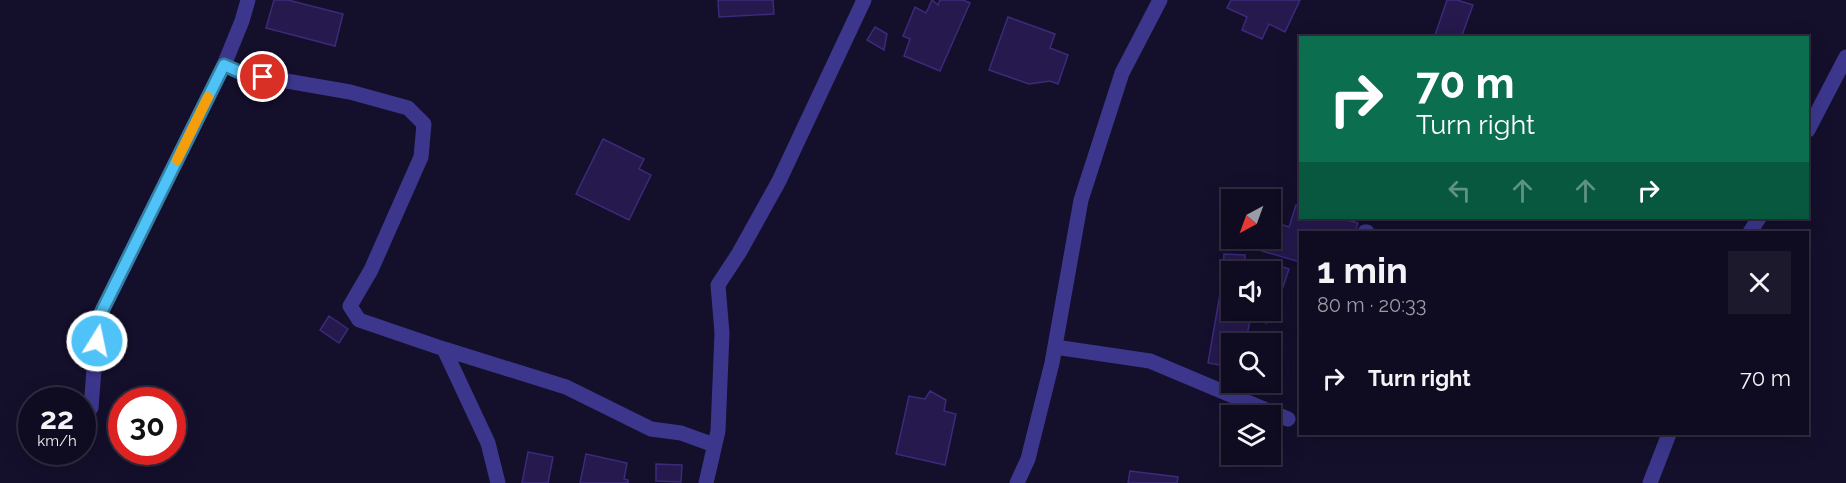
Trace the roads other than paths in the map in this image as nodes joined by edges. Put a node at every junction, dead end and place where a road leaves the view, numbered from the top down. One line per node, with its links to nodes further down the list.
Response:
1 (248, 0): 5 (street)
2 (864, 0): 12 (street)
3 (1160, 0): 7 (street)
4 (1846, 57): 6 (street)
5 (224, 65): 8 (street); 9 (street)
6 (1809, 128)
7 (1055, 347): 10 (street); 15 (street)
8 (444, 349): 12 (street); 13 (street)
9 (93, 387)
10 (1288, 419)
11 (1668, 435): 16 (street)
12 (714, 445): 14 (street)
13 (498, 483)
14 (706, 483)
15 (1017, 483)
16 (1650, 483)

